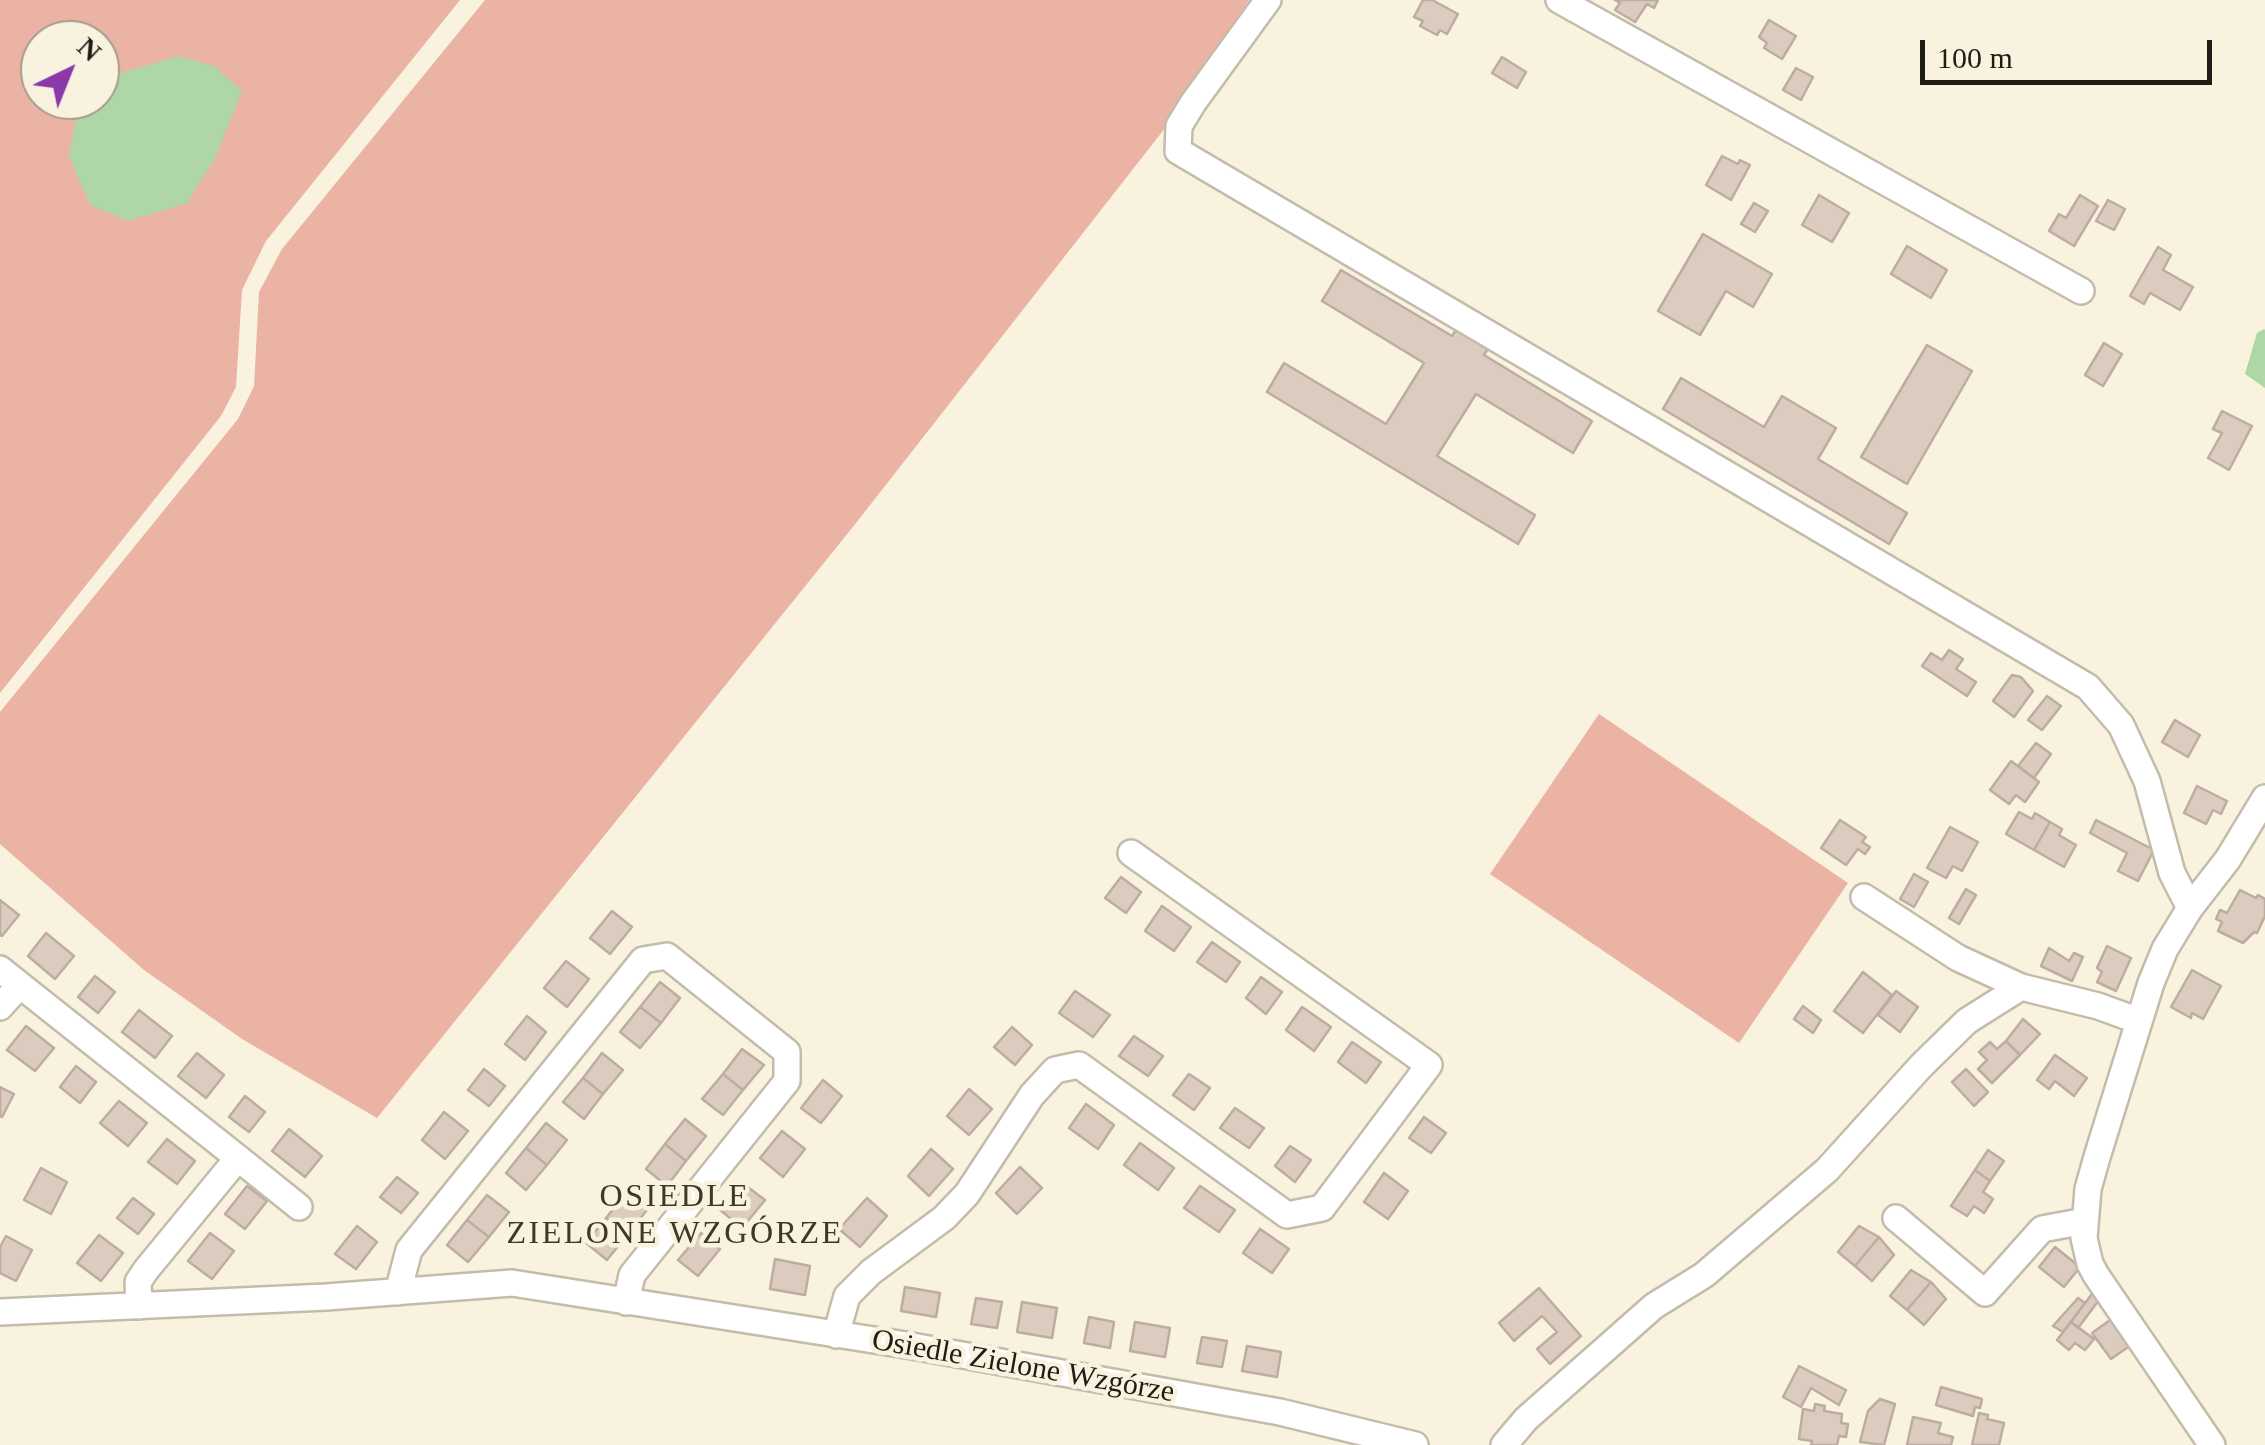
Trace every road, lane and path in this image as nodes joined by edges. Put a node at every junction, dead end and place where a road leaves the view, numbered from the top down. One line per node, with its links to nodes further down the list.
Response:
1 (1268, 0): 7 (street)
2 (1559, 0): 3 (street)
3 (2080, 291)
4 (2265, 798): 7 (street)
5 (1130, 853): 20 (street, Osiedle Zielone Wzgórze)
6 (1864, 897): 9 (street)
7 (2190, 908): 11 (street)
8 (10, 977): 10 (street); 12 (street)
9 (2021, 986): 11 (street); 22 (street)
10 (0, 1007)
11 (2138, 1021): 15 (street)
12 (238, 1158): 13 (street); 18 (street)
13 (299, 1207)
14 (1896, 1218): 15 (street)
15 (2084, 1221): 23 (street)
16 (398, 1292): 17 (street); 17 (street); 18 (street)
17 (626, 1302): 20 (street)
18 (139, 1306): 19 (street)
19 (0, 1312)
20 (836, 1335): 21 (street, Osiedle Zielone Wzgórze)
21 (1415, 1445)
22 (1504, 1445)
23 (2212, 1445)

